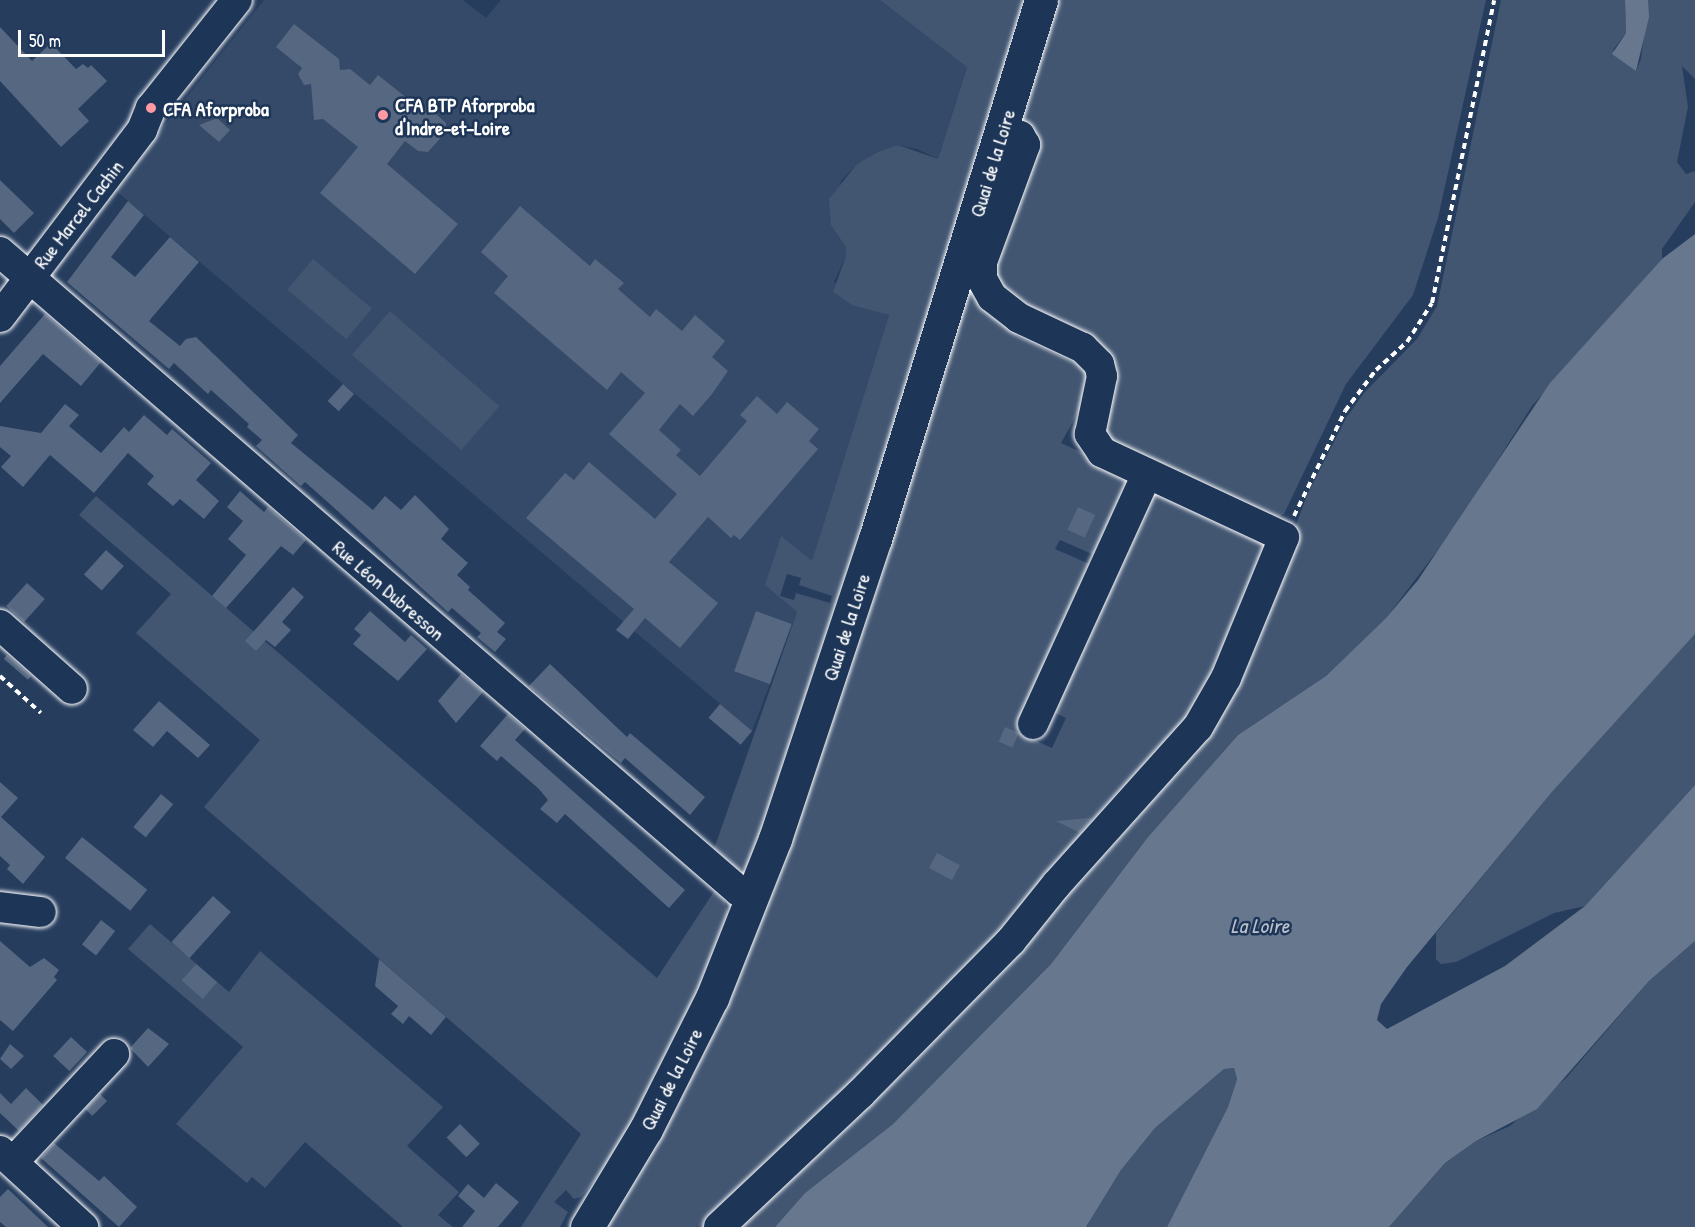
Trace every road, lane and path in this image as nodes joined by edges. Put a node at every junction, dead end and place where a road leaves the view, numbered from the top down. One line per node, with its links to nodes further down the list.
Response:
1 (237, 0): 5 (street, Rue Marcel Cachin)
2 (1041, 0): 4 (main road, Quai de la Loire)
3 (1494, 0): 9 (path)
4 (1003, 130): 8 (street); 15 (main road, Quai de la Loire)
5 (14, 267): 6 (street, Rue Marcel Cachin); 7 (street, Rue Marcel Cachin); 15 (street, Rue Léon Dubresson)
6 (0, 294)
7 (0, 316)
8 (1147, 474): 9 (street); 14 (street)
9 (1284, 537): 22 (street)
10 (0, 625): 12 (street)
11 (0, 676): 13 (path)
12 (72, 689)
13 (41, 713)
14 (1033, 724)
15 (752, 898): 21 (main road, Quai de la Loire)
16 (0, 906): 17 (street)
17 (41, 912)
18 (114, 1054): 19 (street)
19 (6, 1156): 20 (street)
20 (83, 1227)
21 (586, 1227)
22 (719, 1227)

